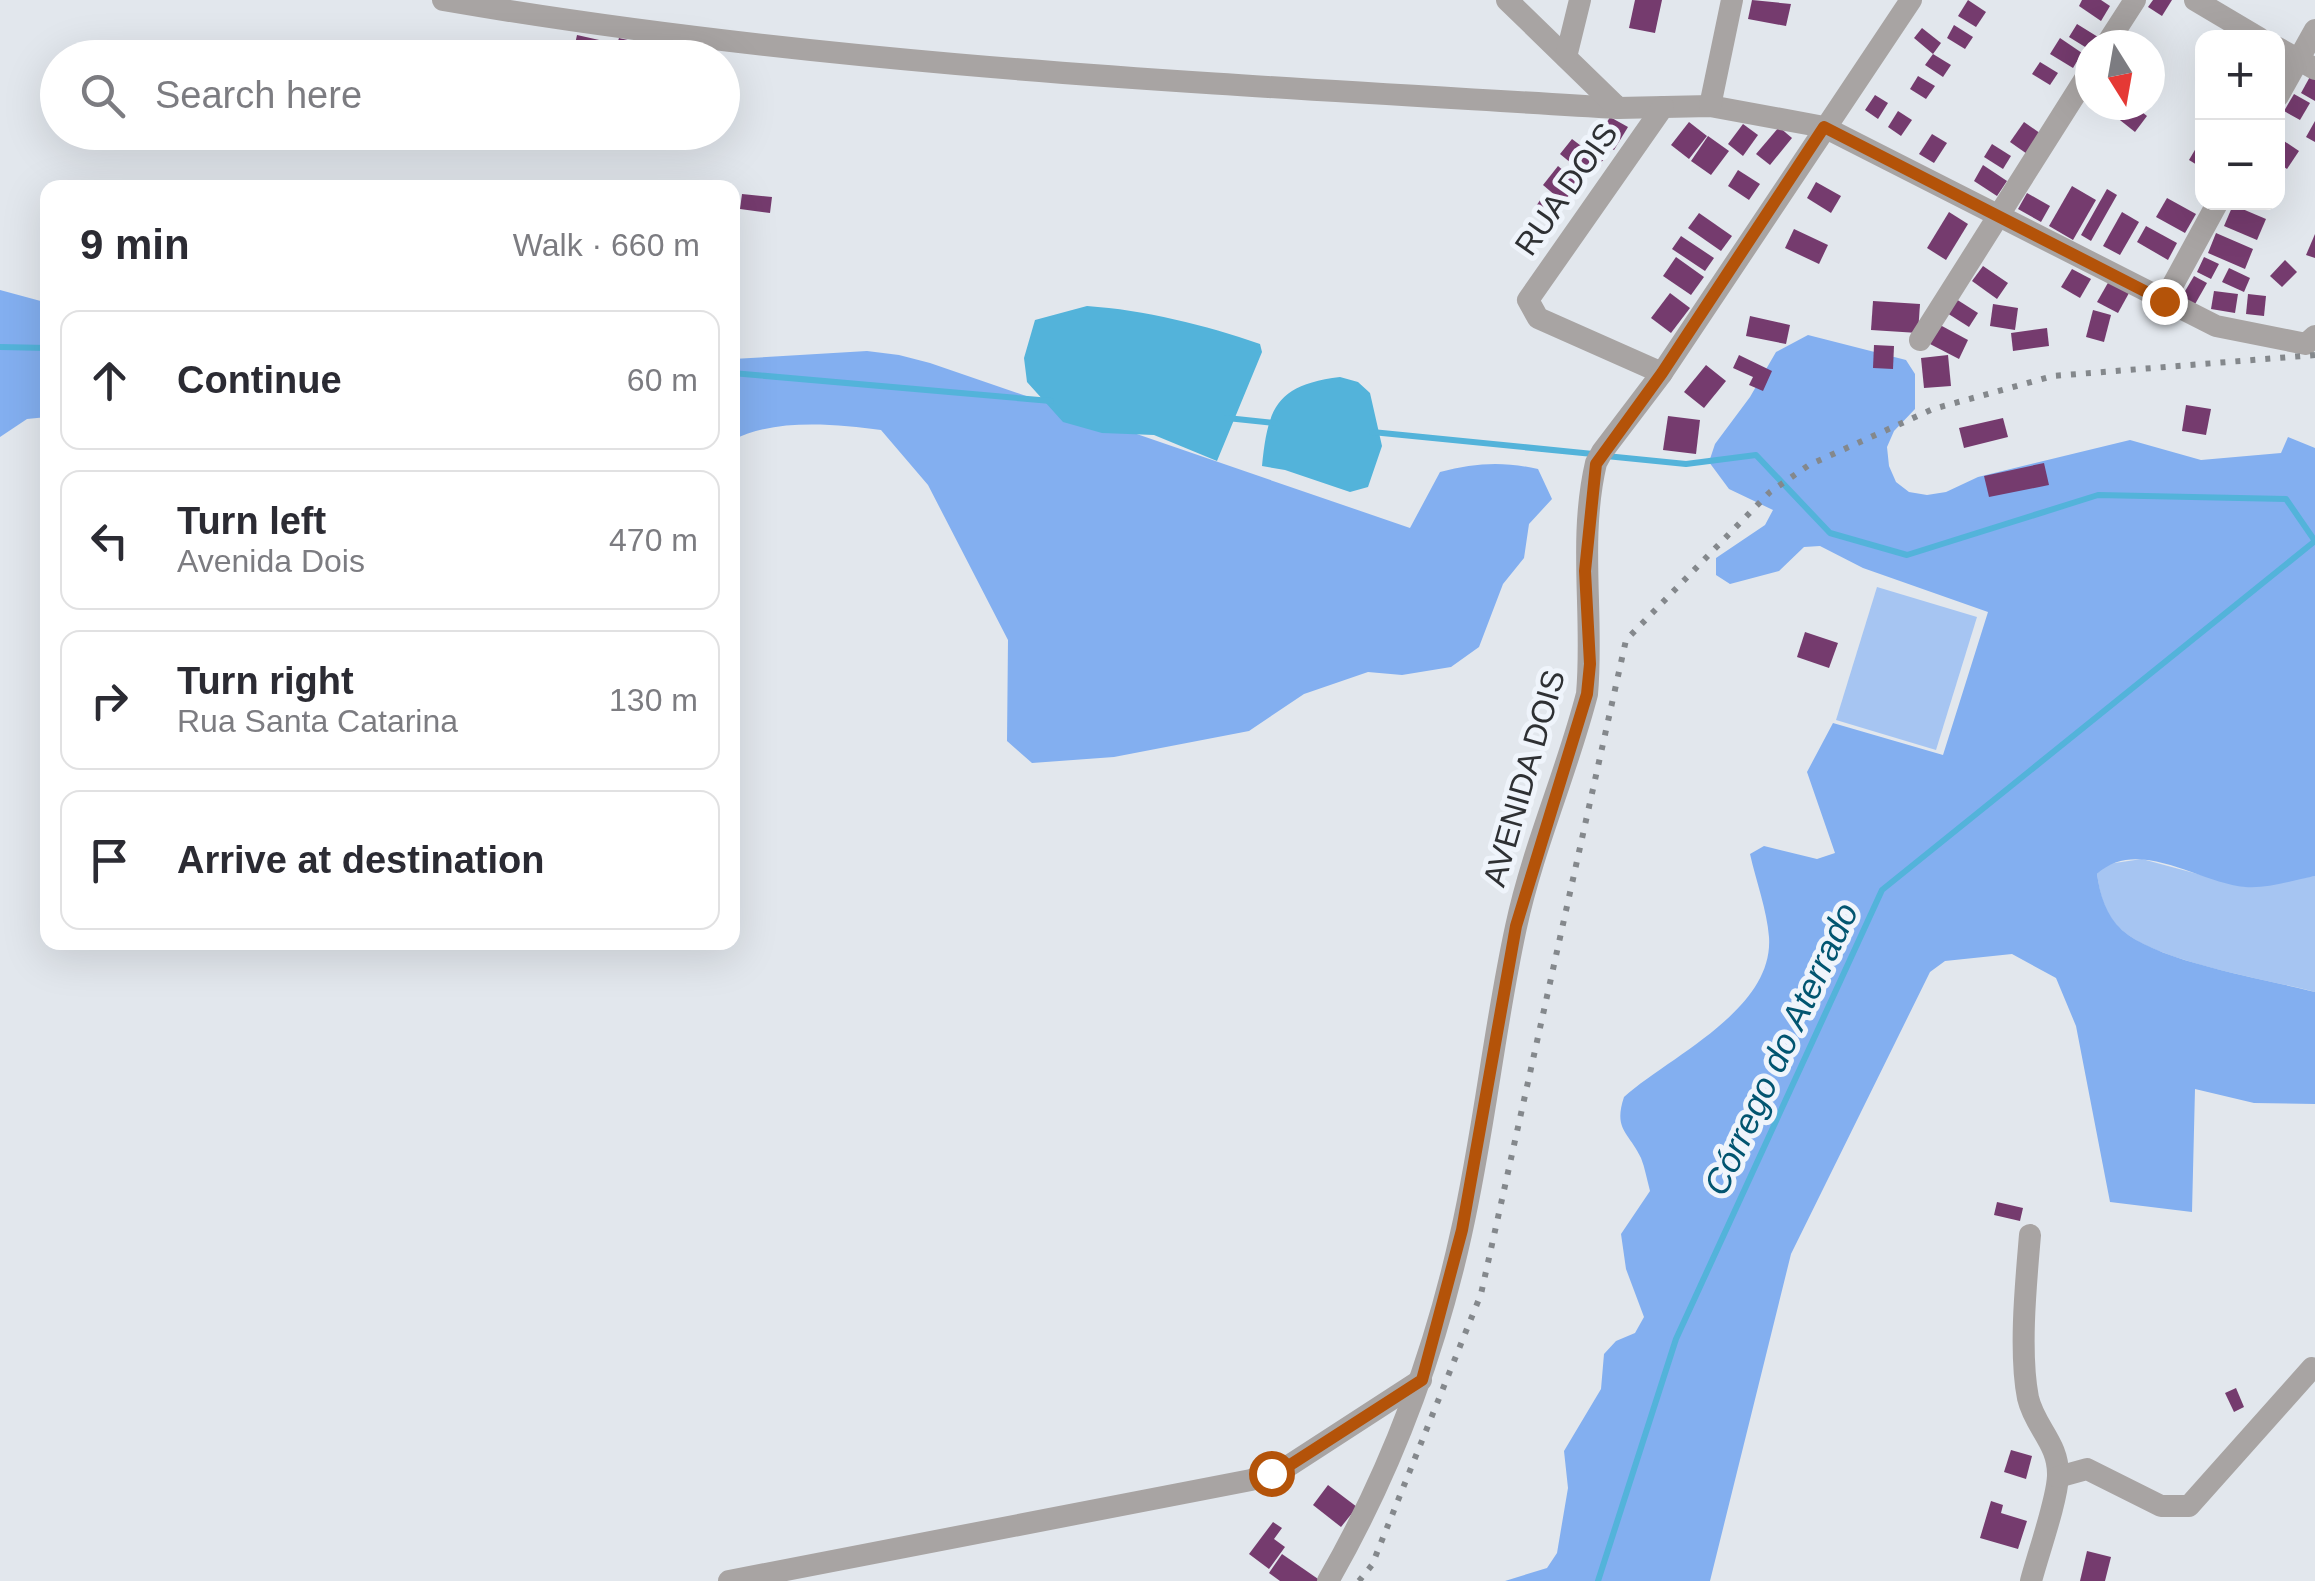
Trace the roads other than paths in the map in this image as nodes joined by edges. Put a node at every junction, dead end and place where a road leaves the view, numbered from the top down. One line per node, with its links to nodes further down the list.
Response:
1 (443, 0): 11 (street)
2 (1507, 0): 13 (street)
3 (1580, 0): 13 (street)
4 (1732, 0): 17 (street)
5 (1911, 0): 20 (street, AVENIDA DOIS)
6 (2135, 0): 8 (street)
7 (2195, 0): 9 (street)
8 (2116, 30)
9 (2246, 30)
10 (2315, 30): 14 (street)
11 (720, 40)
12 (740, 42): 19 (street)
13 (1566, 57): 19 (street)
14 (2297, 59): 15 (street)
15 (2285, 82)
16 (2075, 95): 22 (street)
17 (1710, 106): 18 (street); 20 (street)
18 (1663, 107): 19 (street); 26 (street, RUA DOIS)
19 (1618, 108)
20 (1824, 127): 22 (street); 26 (street, AVENIDA DOIS)
21 (2214, 210): 23 (street)
22 (1999, 214): 23 (street); 24 (street)
23 (2164, 301): 25 (street)
24 (1920, 340)
25 (2310, 340)
26 (1662, 373): 29 (street, AVENIDA DOIS)
27 (2030, 1235): 30 (street)
28 (2312, 1368): 30 (street)
29 (1422, 1380): 31 (street); 32 (street, AVENIDA DOIS)
30 (2058, 1477): 33 (street)
31 (729, 1581)
32 (1328, 1581)
33 (2031, 1581)

